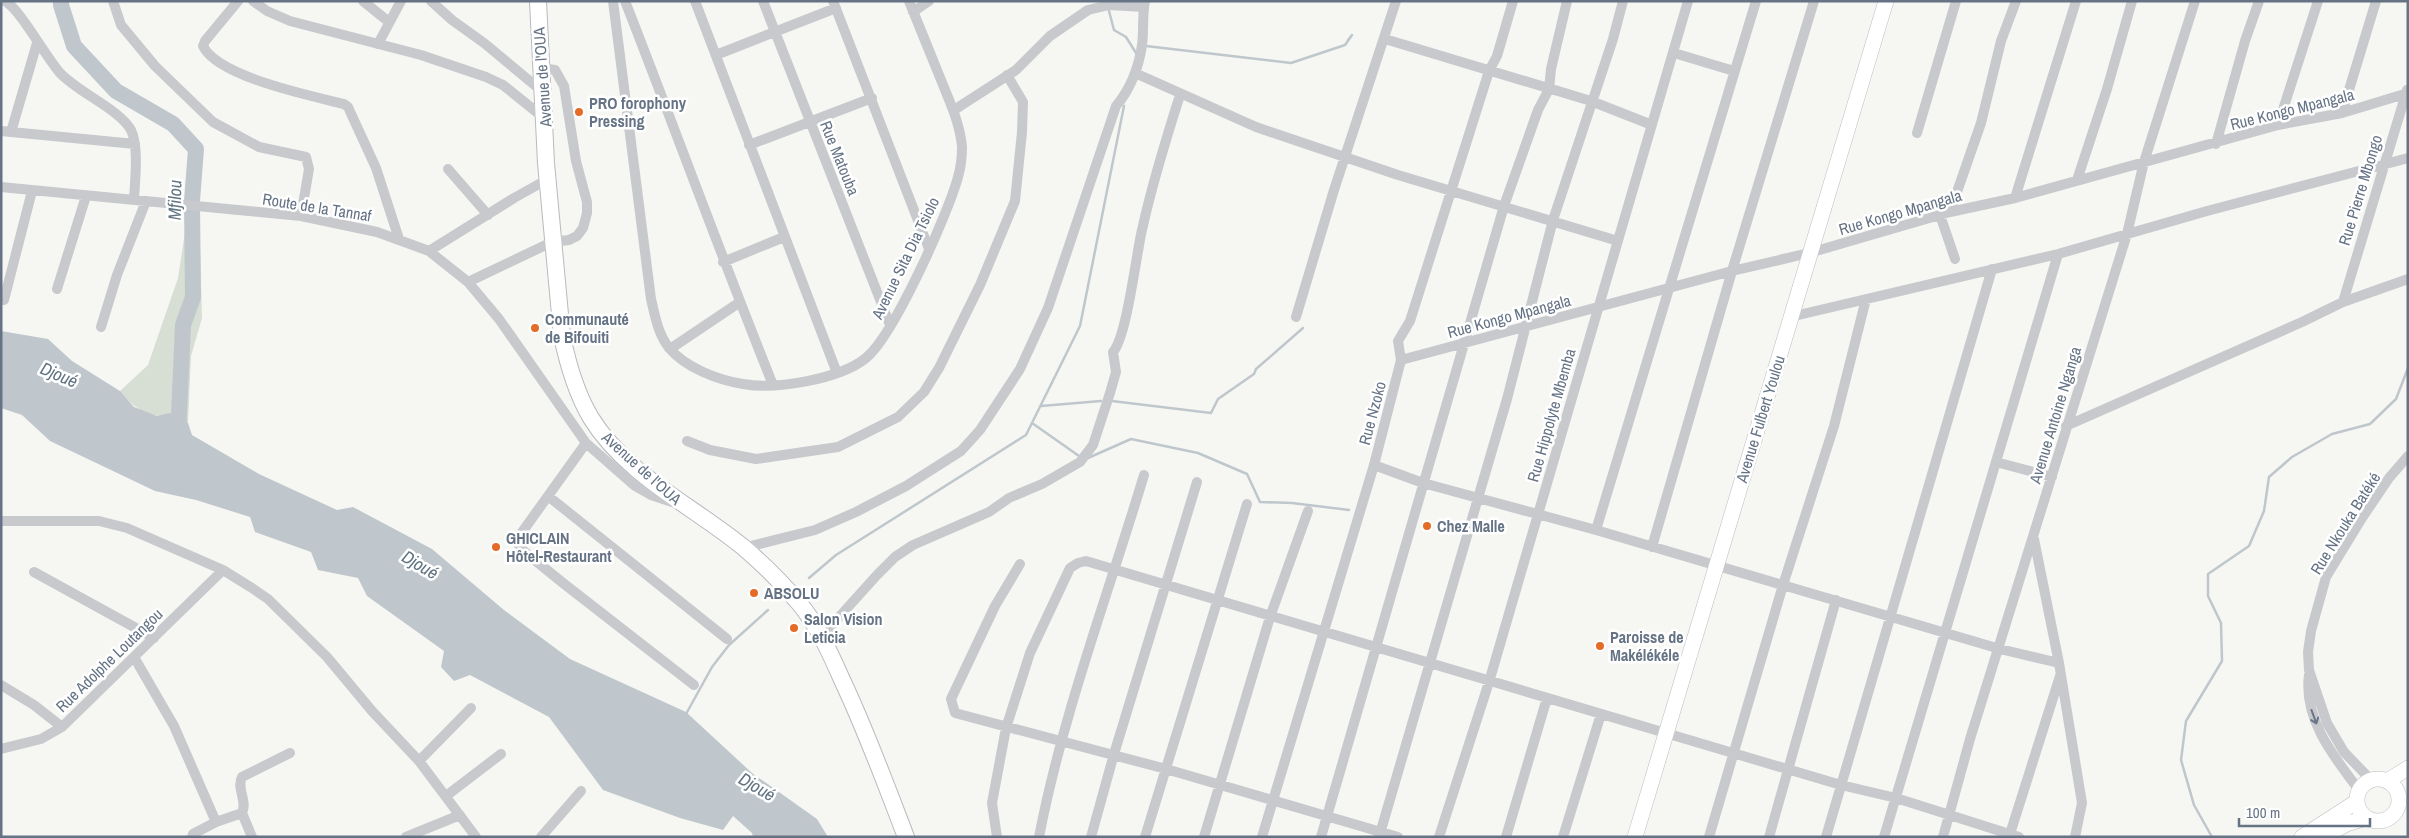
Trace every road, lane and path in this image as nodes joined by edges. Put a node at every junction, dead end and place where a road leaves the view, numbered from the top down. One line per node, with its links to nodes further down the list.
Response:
1 (5, 1): 37 (street)
2 (113, 1): 80 (street)
3 (238, 1): 84 (street)
4 (253, 1): 38 (street)
5 (363, 1): 34 (street)
6 (400, 1): 34 (street)
7 (431, 1): 47 (street)
8 (538, 1): 41 (main road, Avenue de l'OUA)
9 (613, 1): 110 (street, Avenue Sita Dia Tsiolo)
10 (625, 1): 92 (street)
11 (694, 1): 40 (street)
12 (763, 1): 35 (street, Rue Matouba)
13 (909, 1): 33 (street, Avenue Sita Dia Tsiolo)
14 (929, 1): 33 (street)
15 (1396, 1): 36 (street)
16 (1513, 1): 43 (street, Rue Nzoko)
17 (1567, 1): 46 (street)
18 (1624, 1): 51 (street)
19 (1688, 1): 39 (street, Rue Hippolyte Mbemba)
20 (1756, 1): 42 (street)
21 (1814, 1): 94 (street)
22 (1886, 1): 89 (main road, Avenue Fulbert Youlou)
23 (1956, 1): 59 (street)
24 (2016, 1): 78 (street)
25 (2076, 1): 75 (street)
26 (2132, 1): 69 (street)
27 (2196, 1): 65 (street, Avenue Antoine Nganga)
28 (2259, 1): 61 (street)
29 (2318, 1): 57 (street)
30 (2376, 1): 53 (street)
31 (1145, 4): 44 (street); 45 (street)
32 (835, 5): 35 (street); 50 (street)
33 (913, 12): 52 (street, Avenue Sita Dia Tsiolo)
34 (389, 22): 38 (street)
35 (774, 32): 40 (street); 55 (street, Rue Matouba)
36 (1385, 39): 43 (street); 63 (street)
37 (37, 43): 58 (street); 60 (street)
38 (378, 44): 54 (street)
39 (1674, 53): 42 (street); 56 (street, Rue Hippolyte Mbemba)
40 (716, 56): 62 (street)
41 (541, 68): 47 (main road, Avenue de l'OUA); 86 (street)
42 (1734, 71): 98 (street)
43 (1489, 72): 46 (street); 71 (street, Rue Nzoko)
44 (1135, 73): 49 (street); 134 (street)
45 (1007, 75): 52 (street); 115 (street)
46 (1549, 89): 51 (street); 77 (street)
47 (543, 92): 54 (main road, Avenue de l'OUA)
48 (2407, 92): 53 (street, Rue Kongo Mpangala); 66 (street, Rue Pierre Mbongo)
49 (1180, 95): 63 (street); 148 (street)
50 (872, 98): 55 (street); 87 (street)
51 (1591, 101): 56 (street); 81 (street)
52 (954, 110): 87 (street, Avenue Sita Dia Tsiolo)
53 (2342, 113): 57 (street, Rue Kongo Mpangala)
54 (544, 118): 68 (main road, Avenue de l'OUA)
55 (809, 122): 62 (street); 106 (street, Rue Matouba)
56 (1652, 125): 85 (street, Rue Hippolyte Mbemba)
57 (2278, 125): 61 (street, Rue Kongo Mpangala)
58 (6, 132): 60 (street)
59 (1917, 133)
60 (135, 144): 74 (street)
61 (2216, 144): 65 (street, Rue Kongo Mpangala)
62 (750, 145): 83 (street)
63 (1346, 158): 71 (street); 105 (street)
64 (2408, 158): 66 (street)
65 (2144, 162): 69 (street, Rue Kongo Mpangala); 82 (street, Avenue Antoine Nganga)
66 (2383, 165): 82 (street); 102 (street, Rue Pierre Mbongo)
67 (448, 169): 79 (street)
68 (548, 179): 79 (street); 86 (main road, Avenue de l'OUA)
69 (2077, 180): 75 (street, Rue Kongo Mpangala)
70 (1, 187): 72 (street, Route de la Tannaf)
71 (1452, 190): 77 (street); 111 (street, Rue Nzoko)
72 (32, 191): 73 (street, Route de la Tannaf); 100 (street)
73 (86, 196): 74 (street, Route de la Tannaf); 97 (street)
74 (134, 198): 76 (street, Route de la Tannaf)
75 (2015, 198): 78 (street, Rue Kongo Mpangala)
76 (146, 201): 80 (street, Route de la Tannaf); 107 (street)
77 (1504, 206): 81 (street); 109 (street)
78 (1945, 214): 89 (street, Rue Kongo Mpangala); 91 (street)
79 (488, 215): 88 (street)
80 (301, 216): 84 (street, Route de la Tannaf)
81 (1553, 220): 85 (street); 108 (street)
82 (2127, 234): 90 (street); 114 (street, Avenue Antoine Nganga)
83 (784, 237): 92 (street); 112 (street)
84 (399, 239): 88 (street, Route de la Tannaf)
85 (1618, 241): 103 (street, Rue Hippolyte Mbemba)
86 (552, 242): 96 (street); 127 (main road, Avenue de l'OUA)
87 (929, 249): 106 (street, Avenue Sita Dia Tsiolo)
88 (429, 251): 96 (street, Route de la Tannaf)
89 (1809, 253): 94 (street, Rue Kongo Mpangala); 104 (main road, Avenue Fulbert Youlou)
90 (2058, 254): 93 (street); 118 (street)
91 (1955, 259)
92 (723, 262): 101 (street)
93 (1992, 269): 99 (street); 145 (street)
94 (1732, 271): 98 (street, Rue Kongo Mpangala); 133 (street)
95 (2408, 279): 102 (street)
96 (468, 282): 116 (street, Route de la Tannaf)
97 (57, 288)
98 (1670, 288): 103 (street, Rue Kongo Mpangala); 131 (street)
99 (1866, 299): 104 (street); 141 (street)
100 (4, 300)
101 (740, 302): 110 (street); 113 (street)
102 (2343, 302): 114 (street)
103 (1599, 308): 108 (street, Rue Kongo Mpangala); 129 (street, Rue Hippolyte Mbemba)
104 (1790, 316): 136 (main road, Avenue Fulbert Youlou)
105 (1296, 317)
106 (890, 325): 112 (street, Avenue Sita Dia Tsiolo)
107 (101, 326)
108 (1526, 326): 109 (street, Rue Kongo Mpangala); 125 (street)
109 (1465, 343): 111 (street, Rue Kongo Mpangala); 123 (street)
110 (670, 349): 113 (street, Avenue Sita Dia Tsiolo)
111 (1401, 360): 119 (street, Rue Nzoko)
112 (837, 373): 113 (street, Avenue Sita Dia Tsiolo)
113 (773, 385)
114 (2066, 426): 121 (street, Avenue Antoine Nganga)
115 (687, 442)
116 (586, 443): 124 (street); 127 (street, Route de la Tannaf)
117 (2408, 456): 156 (street, Rue Nkouka Batéké)
118 (1996, 462): 121 (street); 147 (street)
119 (1374, 465): 123 (street); 146 (street, Rue Nzoko)
120 (1144, 475): 138 (street)
121 (2052, 477): 132 (street, Avenue Antoine Nganga)
122 (1197, 482): 140 (street)
123 (1423, 483): 125 (street); 151 (street)
124 (548, 496): 150 (street); 159 (street)
125 (1478, 498): 129 (street); 154 (street)
126 (1248, 504): 143 (street)
127 (685, 506): 134 (main road, Avenue de l'OUA)
128 (1308, 511): 144 (street)
129 (1538, 514): 131 (street); 157 (street, Rue Hippolyte Mbemba)
130 (1, 521): 137 (street)
131 (1596, 530): 133 (street)
132 (2034, 538): 152 (street, Avenue Antoine Nganga); 155 (street)
133 (1652, 547): 136 (street)
134 (743, 548): 148 (main road, Avenue de l'OUA)
135 (1020, 564): 164 (street)
136 (1716, 566): 141 (street); 165 (main road, Avenue Fulbert Youlou)
137 (223, 570): 149 (street, Rue Adolphe Loutangou); 172 (street)
138 (1114, 570): 140 (street); 164 (street); 166 (street)
139 (34, 572): 149 (street)
140 (1165, 585): 143 (street); 171 (street)
141 (1783, 586): 142 (street); 169 (street)
142 (1836, 600): 145 (street); 175 (street)
143 (1218, 601): 144 (street); 174 (street)
144 (1270, 617): 146 (street); 177 (street)
145 (1891, 618): 147 (street); 178 (street)
146 (1324, 632): 151 (street); 184 (street, Rue Nzoko)
147 (1945, 633): 152 (street); 183 (street)
148 (822, 636): 199 (main road, Avenue de l'OUA)
149 (154, 638): 153 (street, Rue Adolphe Loutangou)
150 (727, 639)
151 (1375, 648): 154 (street); 188 (street)
152 (2000, 648): 155 (street); 186 (street, Avenue Antoine Nganga)
153 (134, 656): 163 (street, Rue Adolphe Loutangou); 190 (street)
154 (1430, 664): 157 (street); 191 (street)
155 (2060, 668): 193 (street); 217 (street)
156 (2310, 670): 181 (street, Rue Nkouka Batéké); 181 (street, Rue Nkouka Batéké, one-way to 181)
157 (1489, 682): 160 (street); 208 (street, Rue Hippolyte Mbemba)
158 (1, 685): 163 (street)
159 (694, 685)
160 (1547, 698): 162 (street); 209 (street)
161 (471, 708): 172 (street)
162 (1601, 714): 165 (street); 210 (street)
163 (62, 727): 167 (street, Rue Adolphe Loutangou)
164 (1006, 728): 166 (street); 200 (street)
165 (1666, 734): 169 (street); 211 (main road, Avenue Fulbert Youlou)
166 (1062, 742): 171 (street); 201 (street)
167 (1, 749)
168 (290, 753): 185 (street)
169 (1733, 753): 175 (street); 212 (street)
170 (501, 754): 182 (street)
171 (1114, 754): 174 (street); 202 (street)
172 (420, 761): 182 (street)
173 (2408, 768): 176 (main road)
174 (1166, 769): 177 (street); 203 (street)
175 (1790, 770): 178 (street); 213 (street)
176 (2387, 782): 179 (main road); 181 (main road)
177 (1218, 784): 184 (street); 204 (street)
178 (1841, 785): 183 (street); 214 (street)
179 (2403, 790): 189 (main road)
180 (581, 791): 198 (street)
181 (2362, 791): 189 (main road); 192 (main road)
182 (446, 796): 187 (street)
183 (1896, 798): 186 (street); 215 (street)
184 (1272, 799): 188 (street); 205 (street, Rue Nzoko)
185 (242, 813): 190 (street); 195 (street)
186 (1948, 814): 193 (street); 216 (street, Avenue Antoine Nganga)
187 (460, 815): 196 (street); 197 (street)
188 (1327, 816): 191 (street); 206 (street)
189 (2366, 818): 218 (main road)
190 (216, 822): 194 (street)
191 (1380, 834): 207 (street)
192 (2305, 834)
193 (2013, 836)
194 (192, 837)
195 (252, 837)
196 (406, 837)
197 (476, 837)
198 (541, 837)
199 (906, 837)
200 (997, 837)
201 (1039, 837)
202 (1091, 837)
203 (1145, 837)
204 (1204, 837)
205 (1262, 837)
206 (1321, 837)
207 (1398, 837)
208 (1439, 837)
209 (1506, 837)
210 (1563, 837)
211 (1635, 837)
212 (1709, 837)
213 (1769, 837)
214 (1826, 837)
215 (1884, 837)
216 (1942, 837)
217 (2075, 837)
218 (2324, 837)

